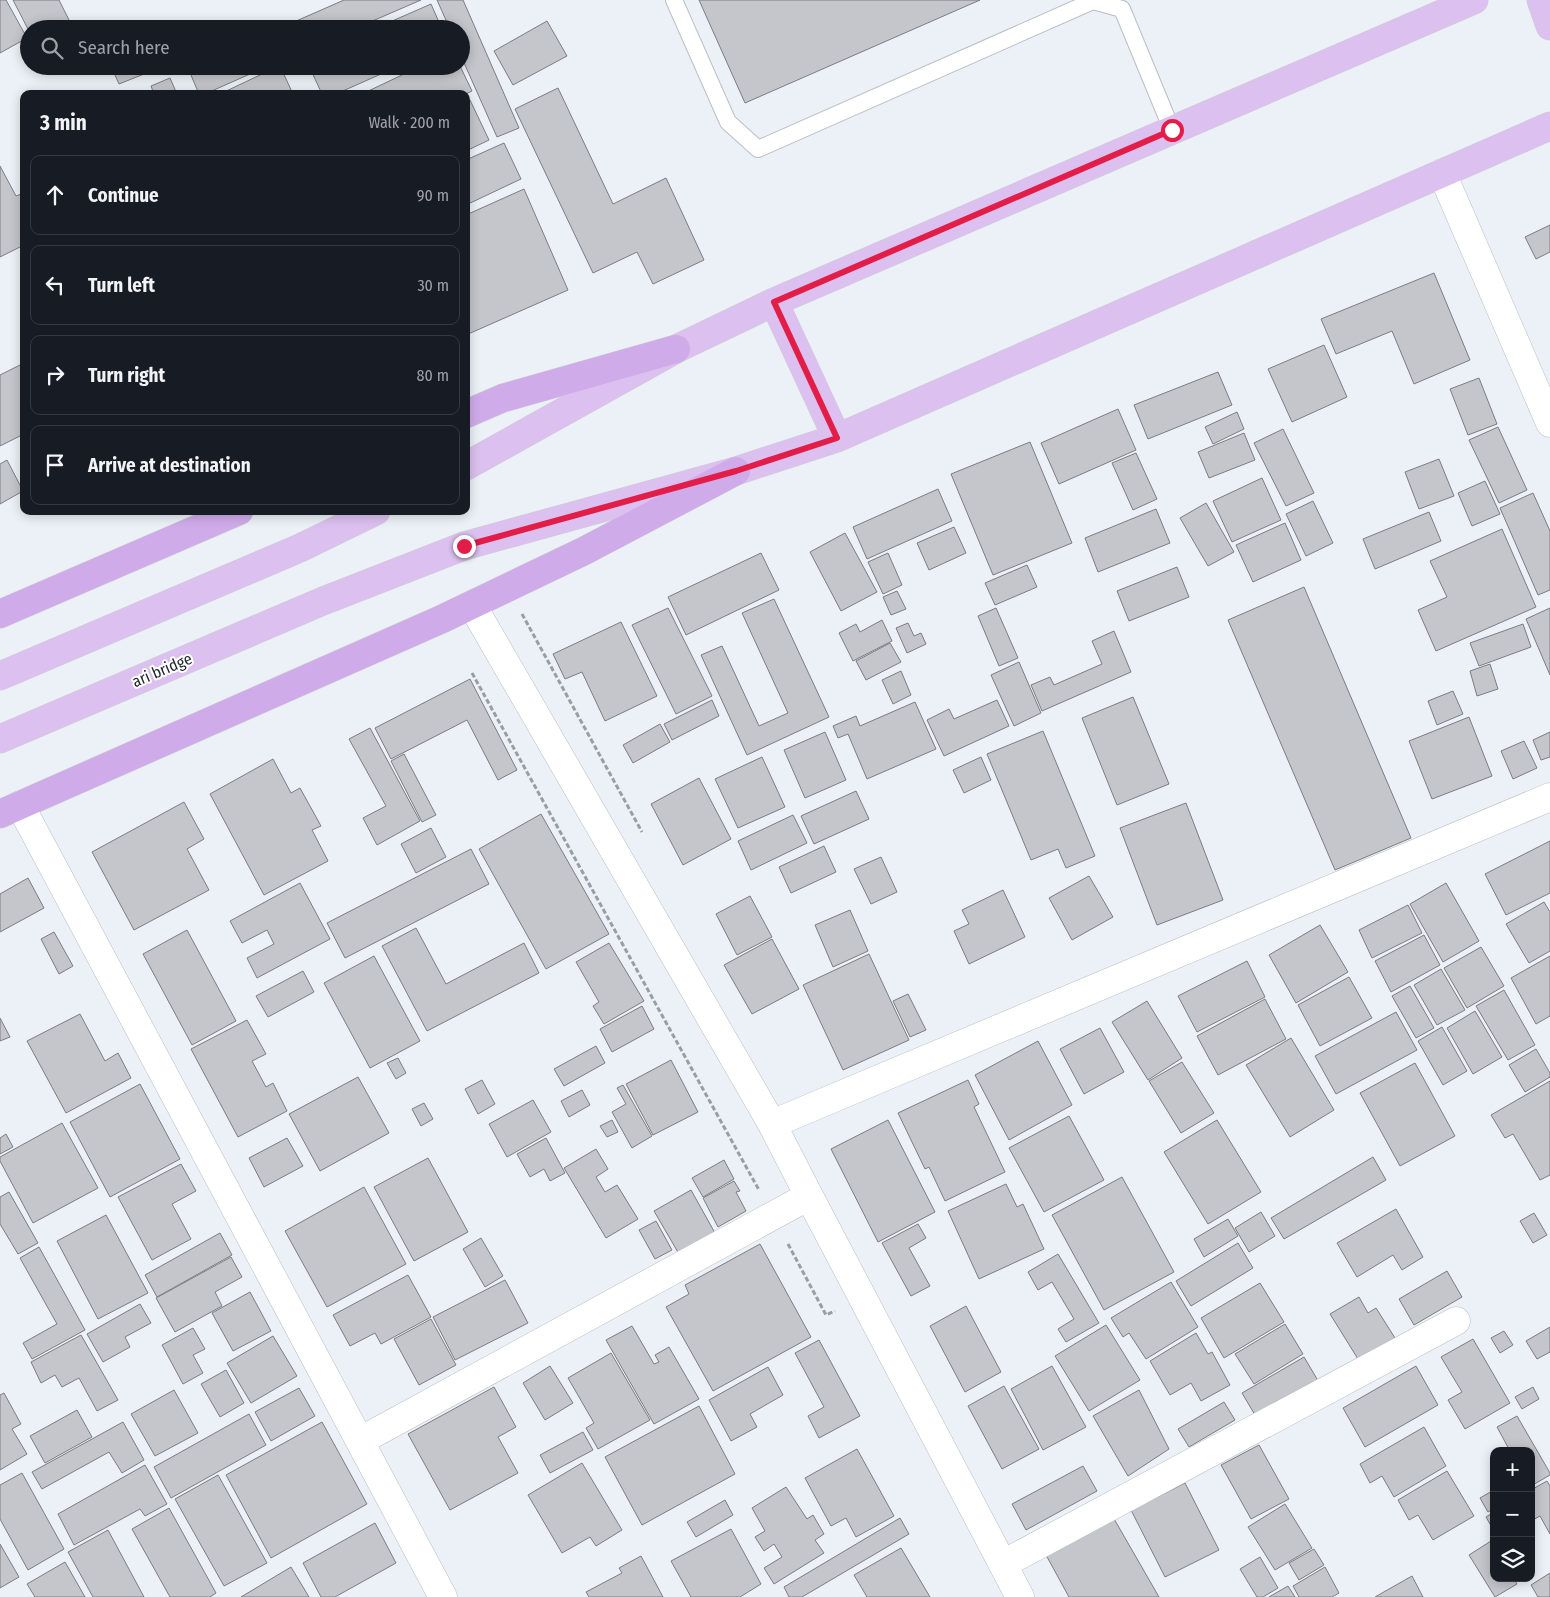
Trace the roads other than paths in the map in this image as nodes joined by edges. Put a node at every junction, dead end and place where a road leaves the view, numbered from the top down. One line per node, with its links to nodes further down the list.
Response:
1 (674, 0): 6 (lane)
2 (1474, 0): 6 (main road)
3 (1541, 0): 4 (main road)
4 (1550, 26)
5 (1550, 126): 7 (main road, ari bridge)
6 (1172, 130): 8 (main road)
7 (1442, 173): 11 (street); 12 (main road, ari bridge)
8 (774, 302): 9 (main road); 12 (main road)
9 (676, 349): 10 (highway); 13 (main road)
10 (470, 412)
11 (1550, 423)
12 (837, 438): 14 (main road, ari bridge)
13 (470, 464)
14 (736, 471): 17 (highway); 20 (main road, ari bridge)
15 (230, 515): 18 (highway)
16 (368, 515): 19 (main road)
17 (472, 604): 22 (highway); 23 (street)
18 (0, 614)
19 (0, 676)
20 (0, 739)
21 (1550, 797): 23 (street)
22 (10, 809): 26 (street)
23 (772, 1124): 24 (street)
24 (809, 1196): 26 (street); 27 (street)
25 (1456, 1321): 27 (street)
26 (360, 1441): 28 (street)
27 (1003, 1564): 29 (street)
28 (443, 1597)
29 (1020, 1597)

